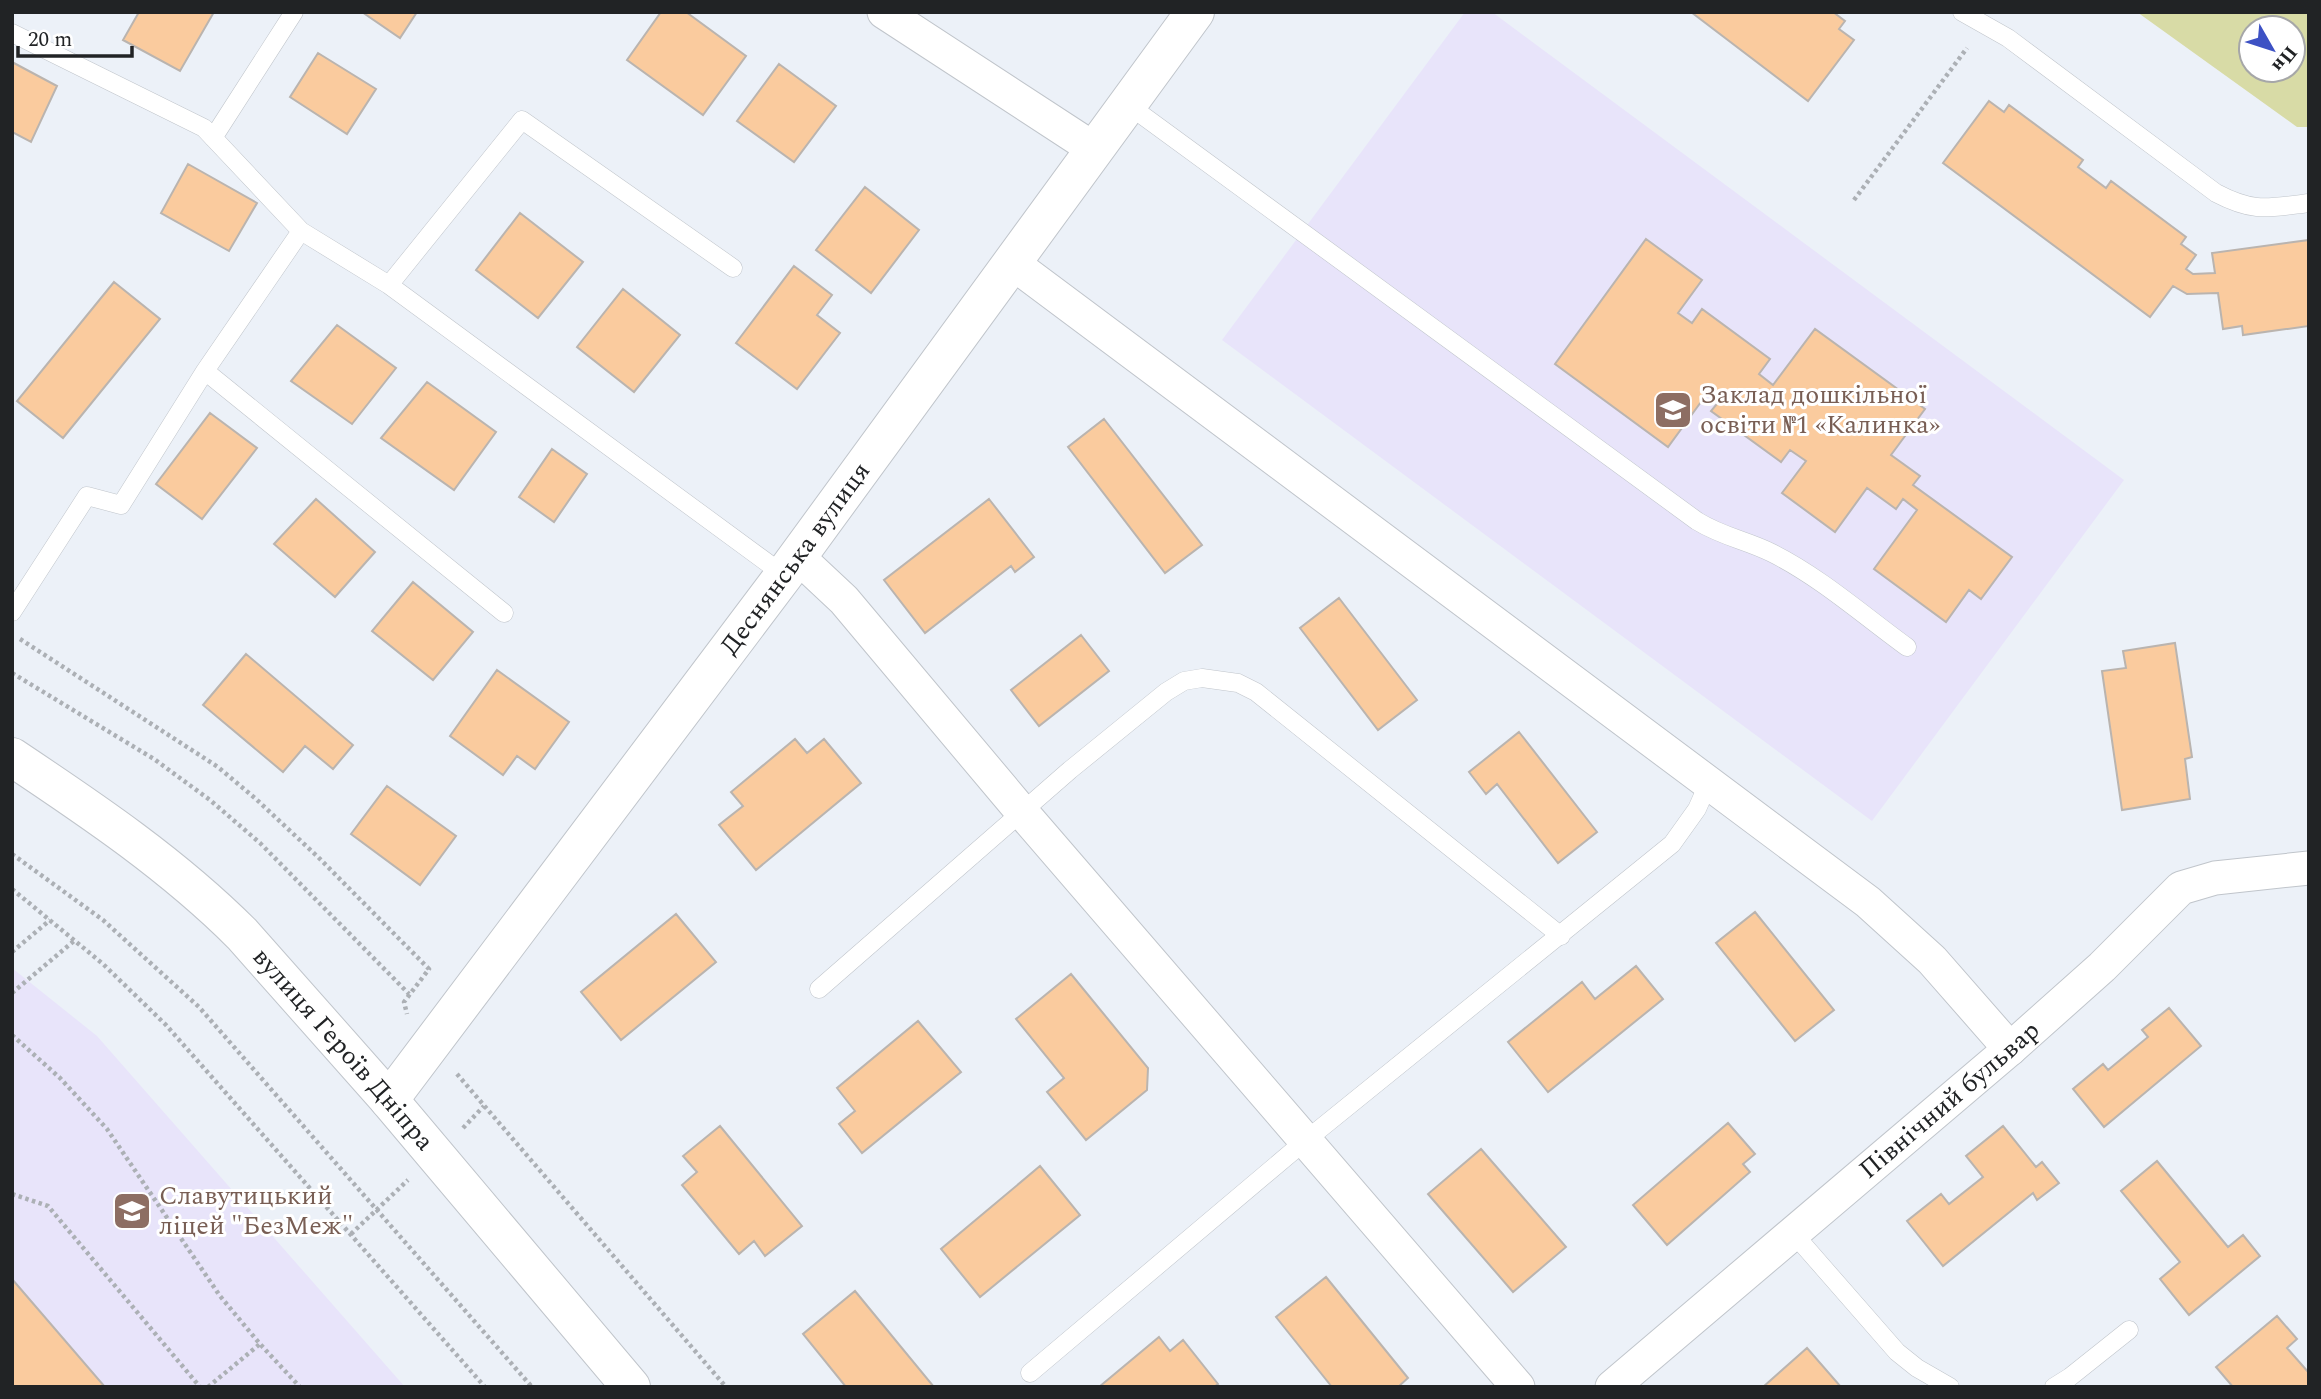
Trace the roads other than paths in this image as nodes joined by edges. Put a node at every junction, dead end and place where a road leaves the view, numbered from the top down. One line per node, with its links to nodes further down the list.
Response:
1 (295, 12): 7 (lane)
2 (884, 12): 8 (street)
3 (1195, 12): 6 (street, Деснянська вулиця)
4 (1962, 12): 9 (lane)
5 (12, 33): 7 (lane)
6 (1127, 104): 8 (street, Деснянська вулиця); 18 (lane)
7 (213, 138): 10 (lane)
8 (1094, 149): 11 (street, Деснянська вулиця)
9 (2309, 203)
10 (301, 231): 13 (lane); 14 (lane)
11 (1011, 262): 15 (street, Деснянська вулиця); 20 (street)
12 (733, 268): 13 (lane)
13 (389, 285): 15 (lane)
14 (205, 371): 16 (lane); 17 (lane)
15 (791, 566): 21 (street); 26 (street, Деснянська вулиця)
16 (12, 612)
17 (504, 612)
18 (1907, 647)
19 (12, 758): 26 (street, вулиця Героїв Дніпра)
20 (1709, 782): 23 (lane); 25 (street)
21 (1022, 812): 23 (lane); 24 (lane); 27 (street)
22 (2309, 868): 25 (street, Північний бульвар)
23 (1561, 936): 27 (lane)
24 (819, 989)
25 (2010, 1049): 28 (street, Північний бульвар)
26 (389, 1100): 31 (street, вулиця Героїв Дніпра)
27 (1305, 1141): 30 (lane); 32 (street)
28 (1793, 1233): 33 (street, Північний бульвар); 34 (lane)
29 (2129, 1330): 35 (lane)
30 (1030, 1373)
31 (631, 1387)
32 (1518, 1387)
33 (1612, 1387)
34 (1950, 1387)
35 (2054, 1387)

